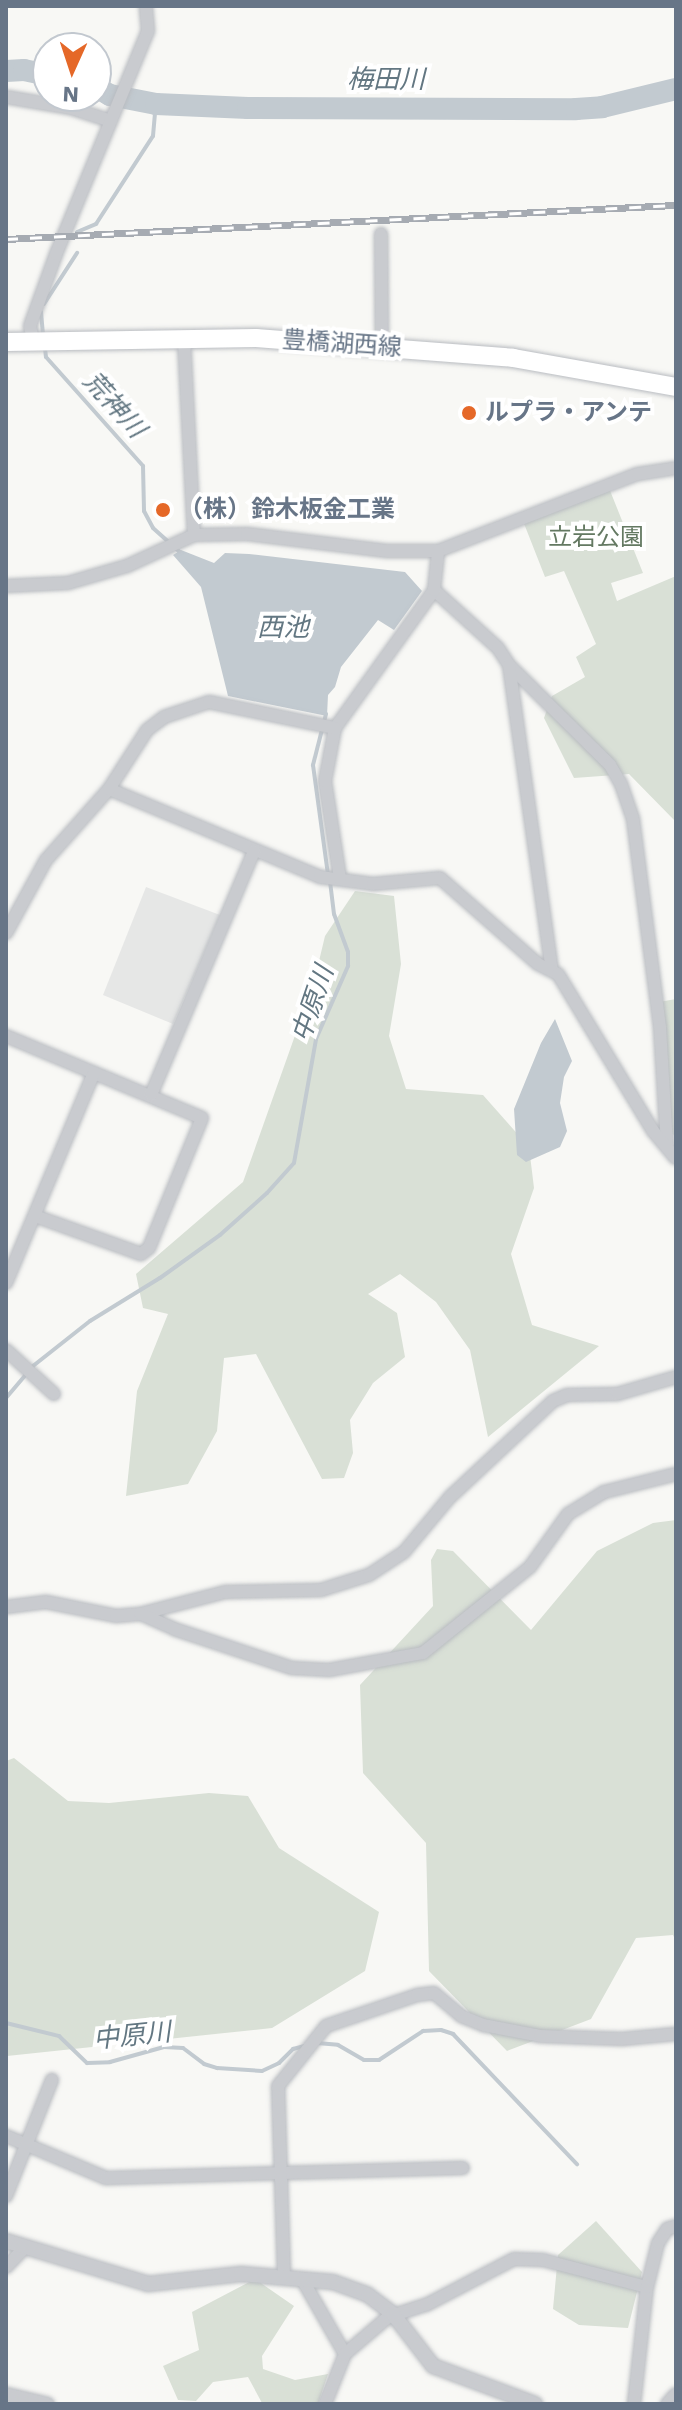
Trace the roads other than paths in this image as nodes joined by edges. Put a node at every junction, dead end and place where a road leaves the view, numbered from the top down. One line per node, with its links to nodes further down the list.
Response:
1 (146, 6): 3 (street)
2 (6, 97): 3 (street)
3 (112, 118): 6 (street)
4 (381, 234): 8 (street)
5 (184, 339): 6 (main road, 豊橋湖西線); 8 (main road, 豊橋湖西線); 11 (street)
6 (42, 340): 7 (main road, 豊橋湖西線)
7 (6, 342)
8 (382, 347): 9 (main road, 豊橋湖西線)
9 (676, 387)
10 (676, 468): 12 (street)
11 (194, 535): 12 (street); 13 (street)
12 (438, 551): 14 (street)
13 (6, 586)
14 (434, 590): 15 (street); 16 (street)
15 (509, 665): 21 (street); 25 (street)
16 (327, 726): 17 (street); 19 (street)
17 (109, 789): 18 (street); 20 (street)
18 (254, 851): 19 (street); 24 (street)
19 (332, 877): 21 (street)
20 (6, 933)
21 (552, 970): 25 (street)
22 (6, 1036): 23 (street)
23 (94, 1073): 24 (street); 27 (street)
24 (151, 1095): 27 (street)
25 (667, 1145): 26 (street)
26 (676, 1158)
27 (35, 1216): 28 (street)
28 (6, 1283)
29 (6, 1350): 31 (street)
30 (676, 1377): 34 (street)
31 (54, 1394)
32 (676, 1474): 34 (street)
33 (6, 1607): 34 (street)
34 (140, 1614)
35 (676, 2034): 40 (street)
36 (52, 2080): 38 (street)
37 (6, 2136): 38 (street)
38 (26, 2145): 40 (street); 41 (street)
39 (463, 2168): 40 (street)
40 (283, 2174): 46 (street)
41 (6, 2196)
42 (676, 2226): 48 (street)
43 (6, 2241): 44 (street)
44 (26, 2246): 45 (street); 46 (street)
45 (6, 2267)
46 (284, 2275): 47 (street)
47 (302, 2279): 49 (street); 50 (street)
48 (647, 2287): 49 (street); 56 (street)
49 (393, 2314): 50 (street); 55 (street)
50 (345, 2354): 54 (street)
51 (6, 2394): 53 (street)
52 (676, 2394): 57 (street)
53 (48, 2404)
54 (325, 2404)
55 (535, 2404)
56 (634, 2404)
57 (667, 2404)

